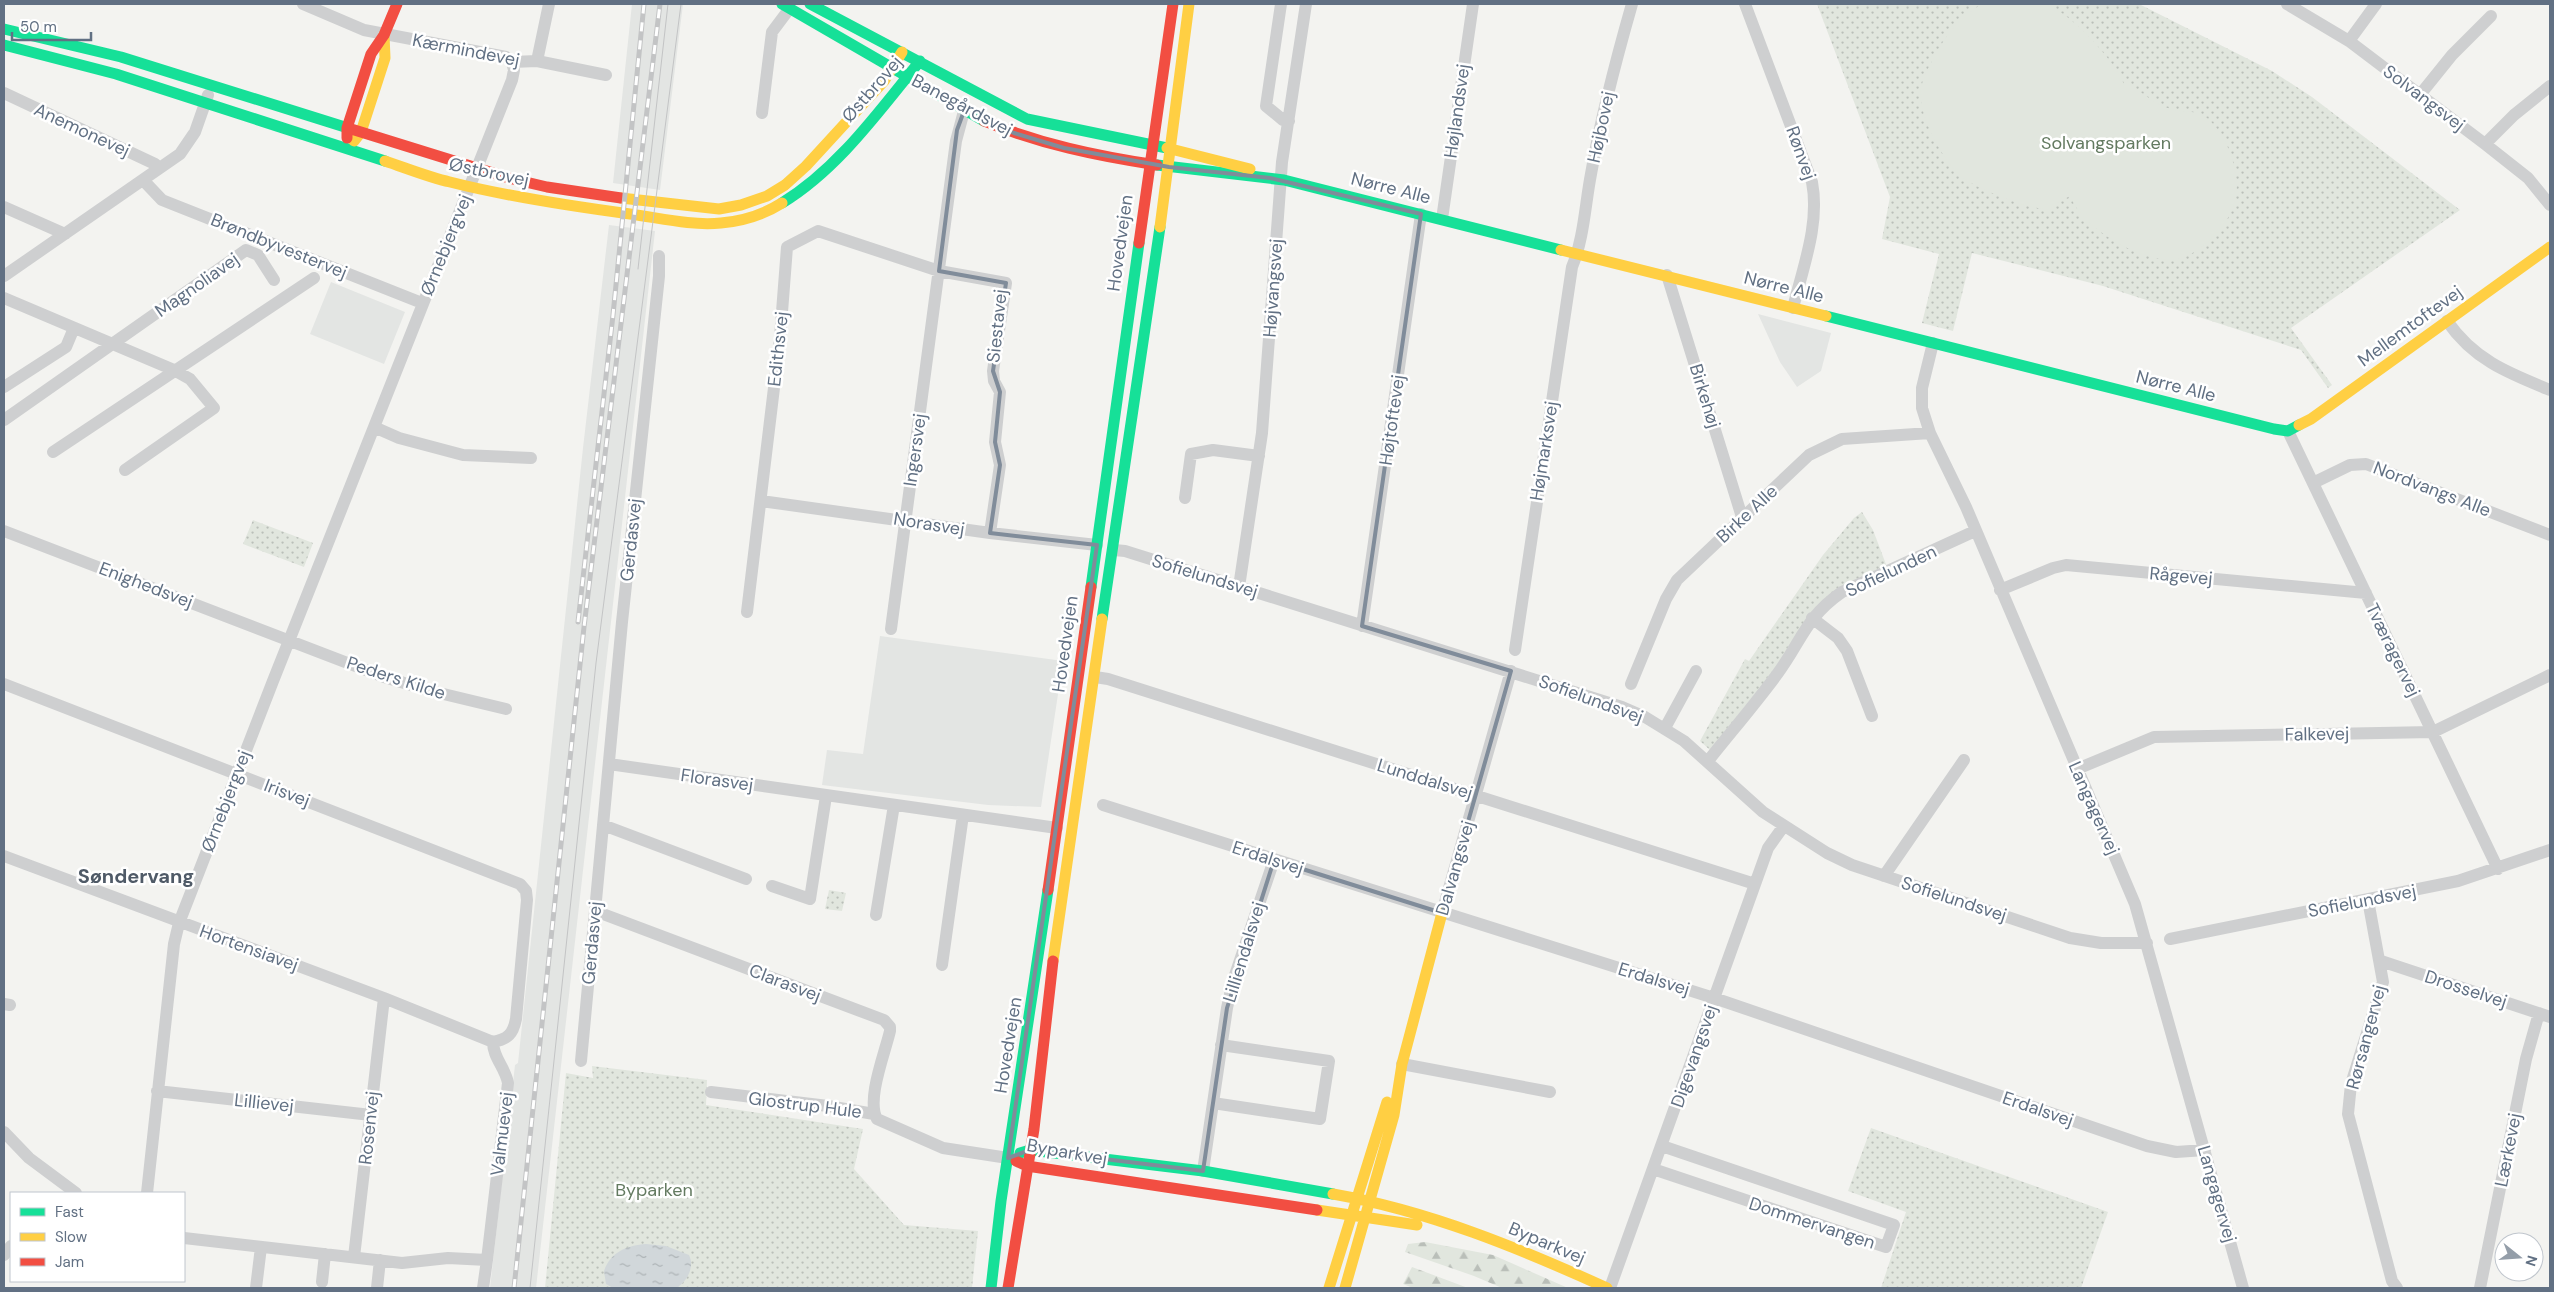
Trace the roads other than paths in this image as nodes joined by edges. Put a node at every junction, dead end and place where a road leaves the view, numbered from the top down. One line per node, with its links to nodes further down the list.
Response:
1 (397, 4): 17 (street)
2 (549, 4): 21 (street)
3 (810, 4): 20 (street, Banegårdsvej)
4 (1173, 4): 38 (street, Hovedvejen)
5 (1189, 4): 40 (street, Hovedvejen)
6 (1281, 4): 34 (street)
7 (1306, 4): 34 (street, Højvangsvej)
8 (1473, 4): 49 (street, Højlandsvej)
9 (1632, 4): 52 (street, Højbovej)
10 (1746, 4): 61 (street, Rønvej)
11 (2376, 4): 18 (street)
12 (309, 5): 17 (street, Kærmindevej)
13 (2293, 5): 18 (street, Solvangsvej)
14 (786, 6): 24 (street, Banegårdsvej); 33 (street, Banegårdsvej)
15 (2491, 16): 30 (street)
16 (4, 29): 27 (street, Østbrovej)
17 (384, 35): 23 (street, Kærmindevej); 35 (street); 36 (street)
18 (2349, 41): 30 (street, Solvangsvej)
19 (4, 45): 31 (street, Østbrovej)
20 (902, 52): 22 (street, Banegårdsvej); 24 (street, Østbrovej)
21 (537, 61): 23 (street, Kærmindevej); 25 (street, Kærmindevej)
22 (920, 61): 26 (street, Østbrovej); 38 (street, Banegårdsvej)
23 (512, 62): 60 (street, Ørnebjergvej)
24 (892, 68): 26 (street, Banegårdsvej); 36 (street, Østbrovej)
25 (606, 75)
26 (907, 77): 32 (street, Banegårdsvej); 39 (street, Østbrovej)
27 (211, 85): 31 (street); 35 (street, Østbrovej)
28 (2550, 86): 37 (street)
29 (4, 93): 43 (street, Anemonevej)
30 (2419, 96): 37 (street, Solvangsvej)
31 (205, 102): 39 (street, Østbrovej); 43 (street)
32 (964, 111): 41 (street, Banegårdsvej); 54 (street)
33 (762, 113)
34 (1289, 121): 44 (street, Højvangsvej)
35 (347, 128): 36 (street, Østbrovej); 39 (street)
36 (361, 132): 39 (street)
37 (2485, 144): 46 (street, Solvangsvej)
38 (1152, 145): 40 (street, Banegårdsvej); 41 (street, Hovedvejen)
39 (348, 149)
40 (1171, 149): 42 (street, Hovedvejen); 44 (street, Nørre Alle)
41 (1149, 164): 42 (street, Nørre Alle); 86 (street, Hovedvejen)
42 (1169, 167): 44 (street, Nørre Alle); 87 (street, Hovedvejen)
43 (158, 169): 45 (street)
44 (1276, 179): 48 (street, Nørre Alle); 74 (street, Højvangsvej)
45 (143, 180): 50 (street); 60 (street, Brøndbyvestervej)
46 (2550, 205)
47 (4, 207): 50 (street)
48 (1421, 214): 49 (street, Nørre Alle); 93 (street, Højtoftevej)
49 (1442, 219): 52 (street, Nørre Alle)
50 (65, 234): 56 (street)
51 (2550, 247): 62 (street, Mellemtoftevej)
52 (1578, 252): 55 (street, Nørre Alle); 96 (street, Højmarksvej)
53 (659, 256): 110 (street, Gerdasvej)
54 (939, 271): 79 (street, Edithsvej); 81 (street, Ingersvej); 84 (street, Siestavej)
55 (1667, 275): 61 (street, Nørre Alle); 80 (street, Birkehøj)
56 (4, 276)
57 (314, 278): 66 (street)
58 (274, 280): 65 (street, Magnoliavej)
59 (4, 298): 63 (street)
60 (422, 303): 70 (street, Ørnebjergvej)
61 (1793, 308): 64 (street, Nørre Alle)
62 (2447, 321): 68 (street); 71 (street, Mellemtoftevej)
63 (74, 328): 65 (street); 67 (street)
64 (1933, 342): 71 (street, Nørre Alle); 72 (street, Langagervej)
65 (112, 344): 66 (street); 69 (street, Magnoliavej)
66 (174, 370): 73 (street); 76 (street)
67 (4, 387)
68 (2550, 390)
69 (4, 420)
70 (374, 427): 75 (street); 95 (street, Ørnebjergvej)
71 (2288, 431): 77 (street, Tværagervej)
72 (1930, 433): 80 (street, Birke Alle); 83 (street, Langagervej)
73 (52, 452)
74 (1259, 456): 78 (street); 88 (street, Højvangsvej)
75 (531, 458)
76 (125, 470)
77 (2313, 483): 85 (street, Nordvangs Alle); 90 (street, Tværagervej)
78 (1185, 498)
79 (761, 501): 81 (street, Norasvej); 91 (street, Edithsvej)
80 (1742, 517): 103 (street, Birke Alle)
81 (906, 520): 84 (street, Norasvej); 94 (street, Ingersvej)
82 (4, 531): 95 (street, Enighedsvej)
83 (1975, 531): 89 (street, Langagervej); 92 (street, Sofielunden)
84 (990, 533): 86 (street, Norasvej)
85 (2550, 535)
86 (1097, 545): 97 (street); 120 (street, Hovedvejen)
87 (1114, 550): 88 (street, Sofielundsvej); 97 (street, Hovedvejen)
88 (1239, 587): 93 (street, Sofielundsvej)
89 (2000, 590): 90 (street, Rågevej); 111 (street, Langagervej)
90 (2366, 593): 107 (street, Tværagervej)
91 (747, 612)
92 (1812, 618): 105 (street); 109 (street, Sofielunden)
93 (1362, 626): 99 (street, Sofielundsvej)
94 (891, 630)
95 (289, 640): 104 (street, Peders Kilde); 112 (street, Ørnebjergvej)
96 (1515, 650)
97 (1098, 659): 101 (street, Hovedvejen)
98 (1696, 671): 106 (street)
99 (1511, 672): 106 (street, Sofielundsvej); 113 (street, Dalvangsvej)
100 (2550, 675): 107 (street, Falkevej)
101 (1095, 677): 113 (street, Lunddalsvej); 153 (street, Hovedvejen)
102 (4, 684): 112 (street, Irisvej)
103 (1631, 684)
104 (506, 709)
105 (1872, 716)
106 (1665, 728): 109 (street, Sofielundsvej)
107 (2432, 732): 111 (street, Falkevej); 124 (street, Tværagervej)
108 (1964, 760): 125 (street)
109 (1708, 761): 119 (street, Sofielundsvej)
110 (609, 764): 114 (street, Florasvej); 118 (street, Gerdasvej)
111 (2076, 769): 135 (street, Langagervej)
112 (236, 773): 133 (street, Ørnebjergvej); 141 (street, Irisvej)
113 (1476, 795): 127 (street, Lunddalsvej); 131 (street, Dalvangsvej)
114 (826, 796): 115 (street, Florasvej); 128 (street)
115 (894, 805): 117 (street, Florasvej); 132 (street)
116 (1103, 805): 123 (street, Erdalsvej)
117 (963, 815): 120 (street, Florasvej); 137 (street)
118 (603, 825): 126 (street); 130 (street, Gerdasvej)
119 (1783, 827): 125 (street, Sofielundsvej); 127 (street, Digevangsvej)
120 (1057, 828): 155 (street, Hovedvejen)
121 (2550, 850): 124 (street, Sofielundsvej)
122 (4, 856): 133 (street, Hortensiavej)
123 (1274, 860): 131 (street, Erdalsvej); 142 (street, Lilliendalsvej)
124 (2498, 869): 129 (street, Sofielundsvej)
125 (1884, 876): 135 (street, Sofielundsvej)
126 (746, 879)
127 (1756, 884): 139 (street, Digevangsvej)
128 (772, 886)
129 (2368, 900): 134 (street, Sofielundsvej); 136 (street, Rørsangervej)
130 (595, 911): 143 (street, Gerdasvej); 149 (street, Clarasvej)
131 (1442, 913): 139 (street, Erdalsvej); 144 (street, Dalvangsvej)
132 (876, 915)
133 (180, 923): 138 (street, Hortensiavej); 145 (street, Ørnebjergvej)
134 (2170, 939)
135 (2147, 943): 154 (street, Langagervej)
136 (2381, 961): 140 (street, Drosselvej); 183 (street, Rørsangervej)
137 (942, 966)
138 (384, 998): 141 (street, Hortensiavej); 150 (street, Rosenvej)
139 (1714, 998): 152 (street, Digevangsvej); 154 (street, Erdalsvej)
140 (2545, 1015): 184 (street, Lærkevej)
141 (493, 1042): 171 (street, Valmuevej)
142 (1221, 1045): 148 (street, Lilliendalsvej); 148 (street)
143 (581, 1061)
144 (1402, 1064): 147 (street); 161 (street, Dalvangsvej); 162 (street, Dalvangsvej)
145 (157, 1091): 150 (street, Lillievej); 160 (street, Ørnebjergvej)
146 (712, 1092): 149 (street, Glostrup Hule)
147 (1550, 1092)
148 (1213, 1104): 158 (street, Lilliendalsvej)
149 (874, 1114): 155 (street, Glostrup Hule)
150 (371, 1115): 169 (street, Rosenvej)
151 (4, 1132): 159 (street)
152 (1662, 1146): 157 (street, Digevangsvej); 157 (street, Dommervangen)
153 (1030, 1150): 155 (street, Byparkvej); 156 (street, Hovedvejen); 158 (street, Byparkvej)
154 (2205, 1150): 182 (street, Langagervej)
155 (1008, 1158): 156 (street, Byparkvej); 176 (street, Hovedvejen)
156 (1027, 1166): 163 (street, Byparkvej); 177 (street, Hovedvejen)
157 (1653, 1169): 181 (street, Digevangsvej)
158 (1203, 1171): 161 (street, Byparkvej)
159 (66, 1191)
160 (147, 1192)
161 (1356, 1198): 162 (street, Byparkvej); 163 (street, Dalvangsvej)
162 (1371, 1202): 164 (street, Dalvangsvej); 165 (street, Byparkvej)
163 (1351, 1216): 164 (street, Byparkvej); 178 (street, Dalvangsvej)
164 (1366, 1218): 165 (street, Byparkvej); 179 (street, Dalvangsvej)
165 (1472, 1231): 180 (street, Byparkvej)
166 (185, 1238): 167 (street)
167 (261, 1247): 168 (street); 173 (street)
168 (325, 1254): 169 (street); 172 (street)
169 (354, 1257): 170 (street)
170 (380, 1260): 171 (street); 174 (street)
171 (487, 1260): 175 (street, Valmuevej)
172 (322, 1282)
173 (256, 1288)
174 (377, 1288)
175 (483, 1288)
176 (990, 1288)
177 (1008, 1288)
178 (1329, 1288)
179 (1344, 1288)
180 (1606, 1288)
181 (1610, 1288)
182 (2243, 1288)
183 (2397, 1288)
184 (2480, 1288)

